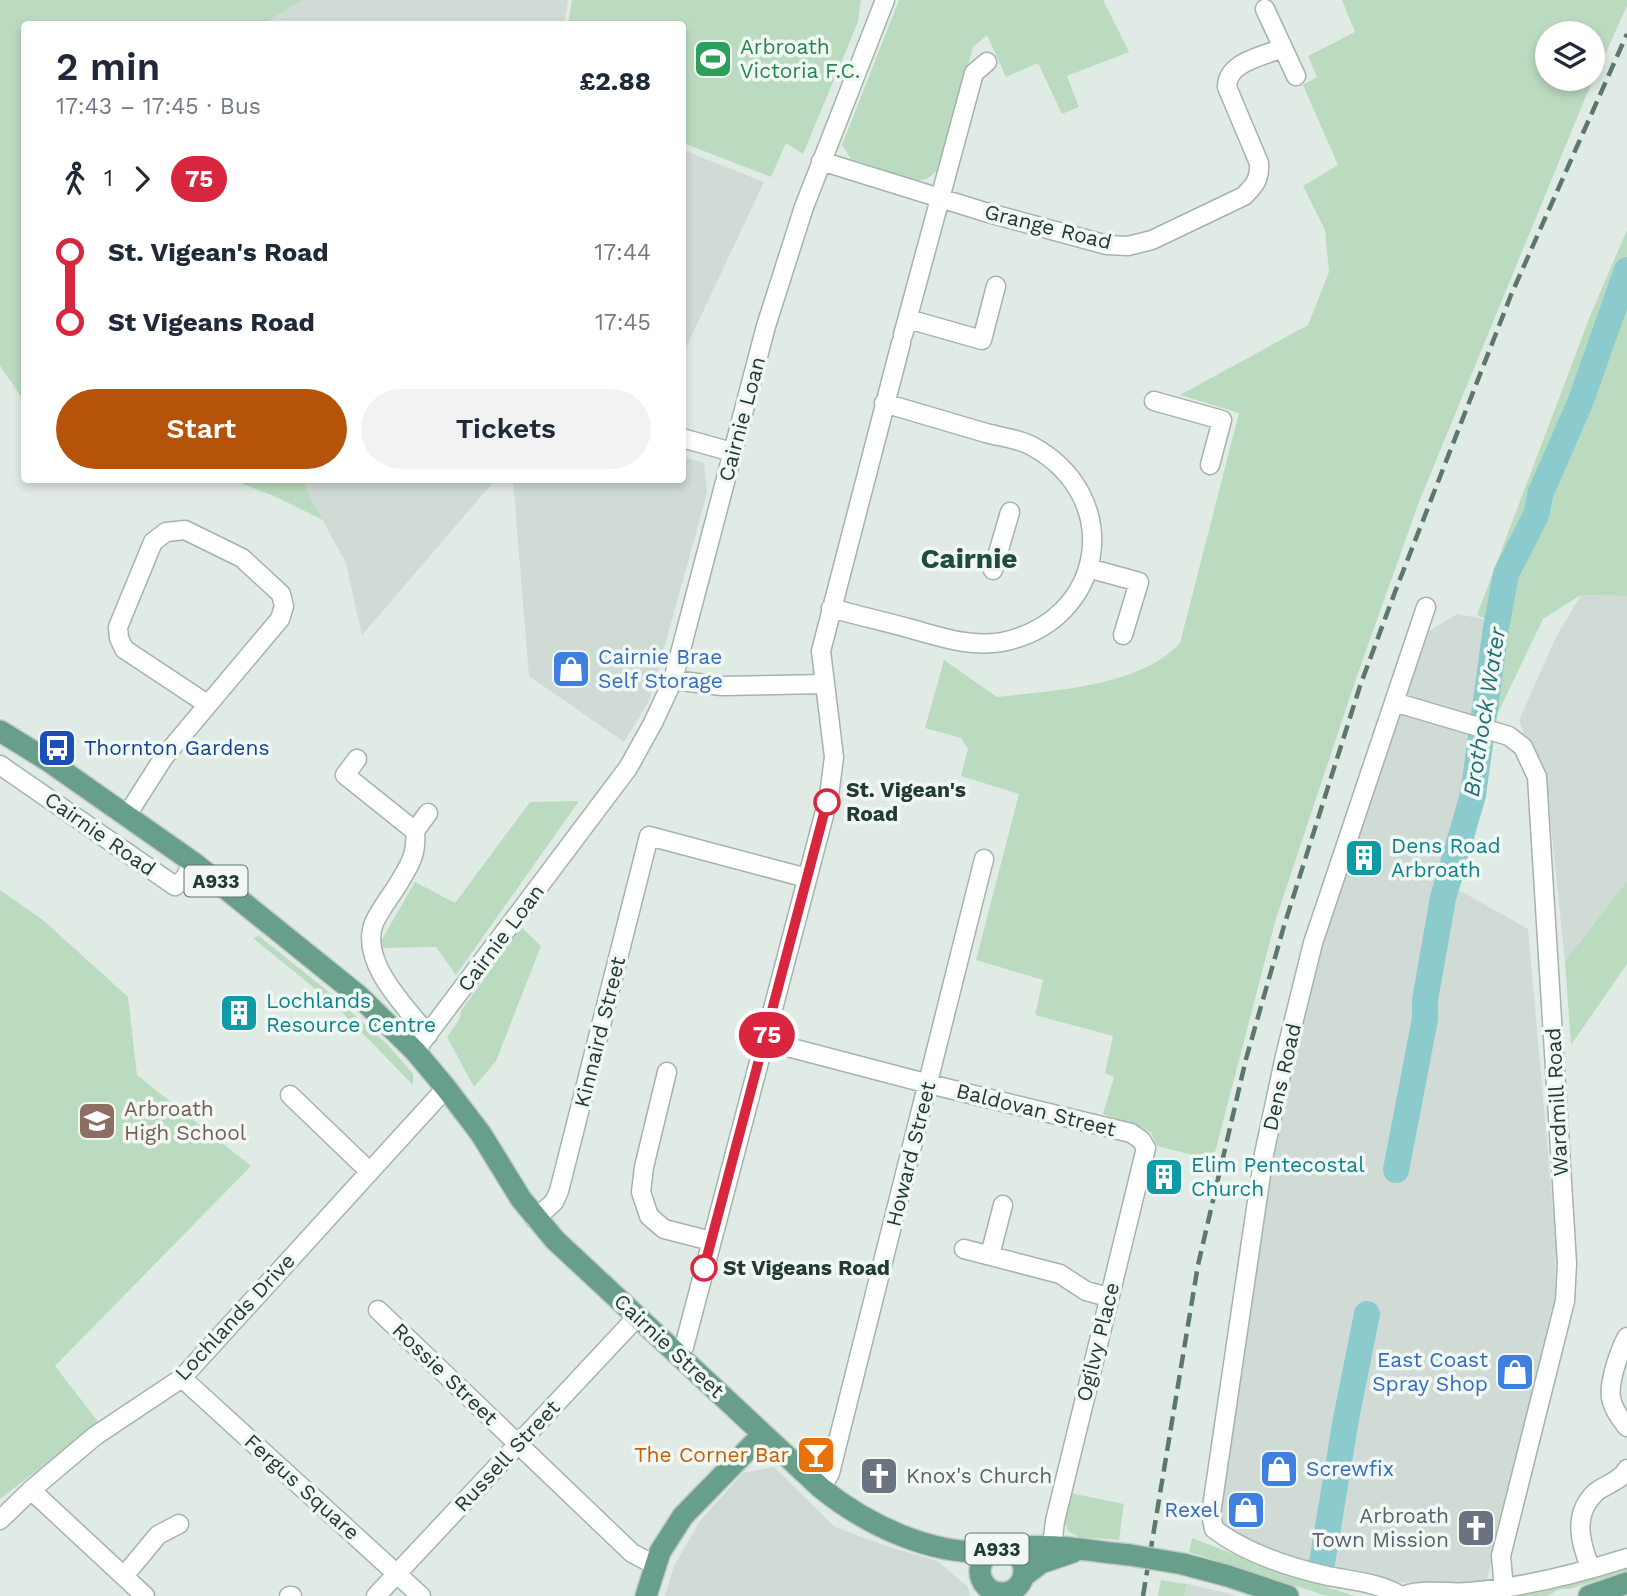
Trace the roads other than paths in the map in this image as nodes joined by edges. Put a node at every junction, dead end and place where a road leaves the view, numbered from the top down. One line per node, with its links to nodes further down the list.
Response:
1 (885, 0): 6 (street, Cairnie Loan)
2 (1265, 9): 3 (street)
3 (1283, 48): 5 (street); 7 (street, Grange Road)
4 (988, 62): 7 (street)
5 (1296, 76)
6 (821, 161): 7 (street, Grange Road); 13 (street, Cairnie Loan)
7 (941, 198): 9 (street)
8 (996, 286): 9 (street)
9 (904, 333): 11 (street)
10 (1154, 401): 14 (street)
11 (884, 403): 16 (street); 19 (street)
12 (686, 439): 13 (street)
13 (732, 452): 21 (street, Cairnie Loan)
14 (1210, 466)
15 (1010, 512): 17 (street)
16 (1088, 568): 19 (street); 20 (street)
17 (993, 570)
18 (1426, 607): 23 (street, Dens Road)
19 (831, 608): 22 (street)
20 (1123, 635)
21 (673, 680): 22 (street); 35 (street, Cairnie Loan)
22 (824, 684): 33 (street)
23 (1394, 702): 74 (street, Wardmill Road); 80 (street, Dens Road)
24 (207, 704): 24 (street); 29 (street)
25 (0, 731): 29 (main road, Cairnie Road / A933)
26 (357, 760): 30 (street)
27 (0, 765): 32 (street, Cairnie Road)
28 (428, 813): 30 (street)
29 (127, 815): 32 (main road, Cairnie Road / A933)
30 (415, 831): 35 (street)
31 (984, 859): 37 (street, Howard Street)
32 (194, 863): 35 (main road, Cairnie Road / A933)
33 (807, 878): 34 (street); 43 (street, Kinnaird Street)
34 (765, 1041): 37 (street, Baldovan Street); 44 (street)
35 (422, 1043): 38 (main road, Cairnie Road / A933)
36 (667, 1072): 44 (street)
37 (929, 1084): 40 (street, Baldovan Street); 58 (street, Howard Street)
38 (446, 1088): 41 (street, Lochlands Drive); 43 (main road, Cairnie Street / A933)
39 (290, 1095): 41 (street)
40 (1141, 1140): 47 (street, Ogilvy Place)
41 (369, 1171): 53 (street, Lochlands Drive)
42 (1003, 1205): 46 (street)
43 (535, 1219): 49 (main road, Cairnie Street / A933)
44 (711, 1241): 51 (street)
45 (964, 1249): 46 (street)
46 (990, 1255): 47 (street)
47 (1108, 1297): 62 (street, Ogilvy Place)
48 (378, 1310): 56 (street, Rossie Street)
49 (637, 1317): 51 (main road, Cairnie Street / A933); 56 (street, Russell Street)
50 (1627, 1337): 52 (street)
51 (679, 1354): 55 (main road, Cairnie Street / A933)
52 (1622, 1361): 54 (street)
53 (182, 1378): 59 (street, Lochlands Drive); 69 (street, Fergus Square)
54 (1627, 1427)
55 (763, 1434): 58 (main road, Cairnie Street / A933); 67 (main road)
56 (518, 1444): 67 (street, Rossie Street); 69 (street, Russell Street)
57 (1627, 1469): 68 (street)
58 (821, 1488): 63 (main road, Cairnie Street / A933)
59 (31, 1490): 60 (street, Lochlands Drive); 70 (street)
60 (0, 1520)
61 (179, 1524): 70 (street)
62 (1052, 1546): 64 (main road, A933); 65 (main road, A933)
63 (941, 1548): 64 (main road, Cairnie Street / A933); 73 (main road, Cairnie Street / A933)
64 (999, 1550): 72 (main road, A933); 73 (main road, A933)
65 (1079, 1550): 72 (main road, A933); 79 (main road, A933, bridge)
66 (1627, 1558): 68 (street)
67 (655, 1565): 78 (main road)
68 (1591, 1569): 74 (street)
69 (397, 1574): 76 (street, Russell Street); 77 (street, Fergus Square)
70 (124, 1576): 75 (street)
71 (1627, 1583): 81 (main road)
72 (1016, 1587): 73 (main road, A933)
73 (986, 1588)
74 (1504, 1589): 80 (street)
75 (145, 1596)
76 (376, 1596)
77 (421, 1596)
78 (646, 1596)
79 (1288, 1596)
80 (1403, 1596)
81 (1589, 1596)

